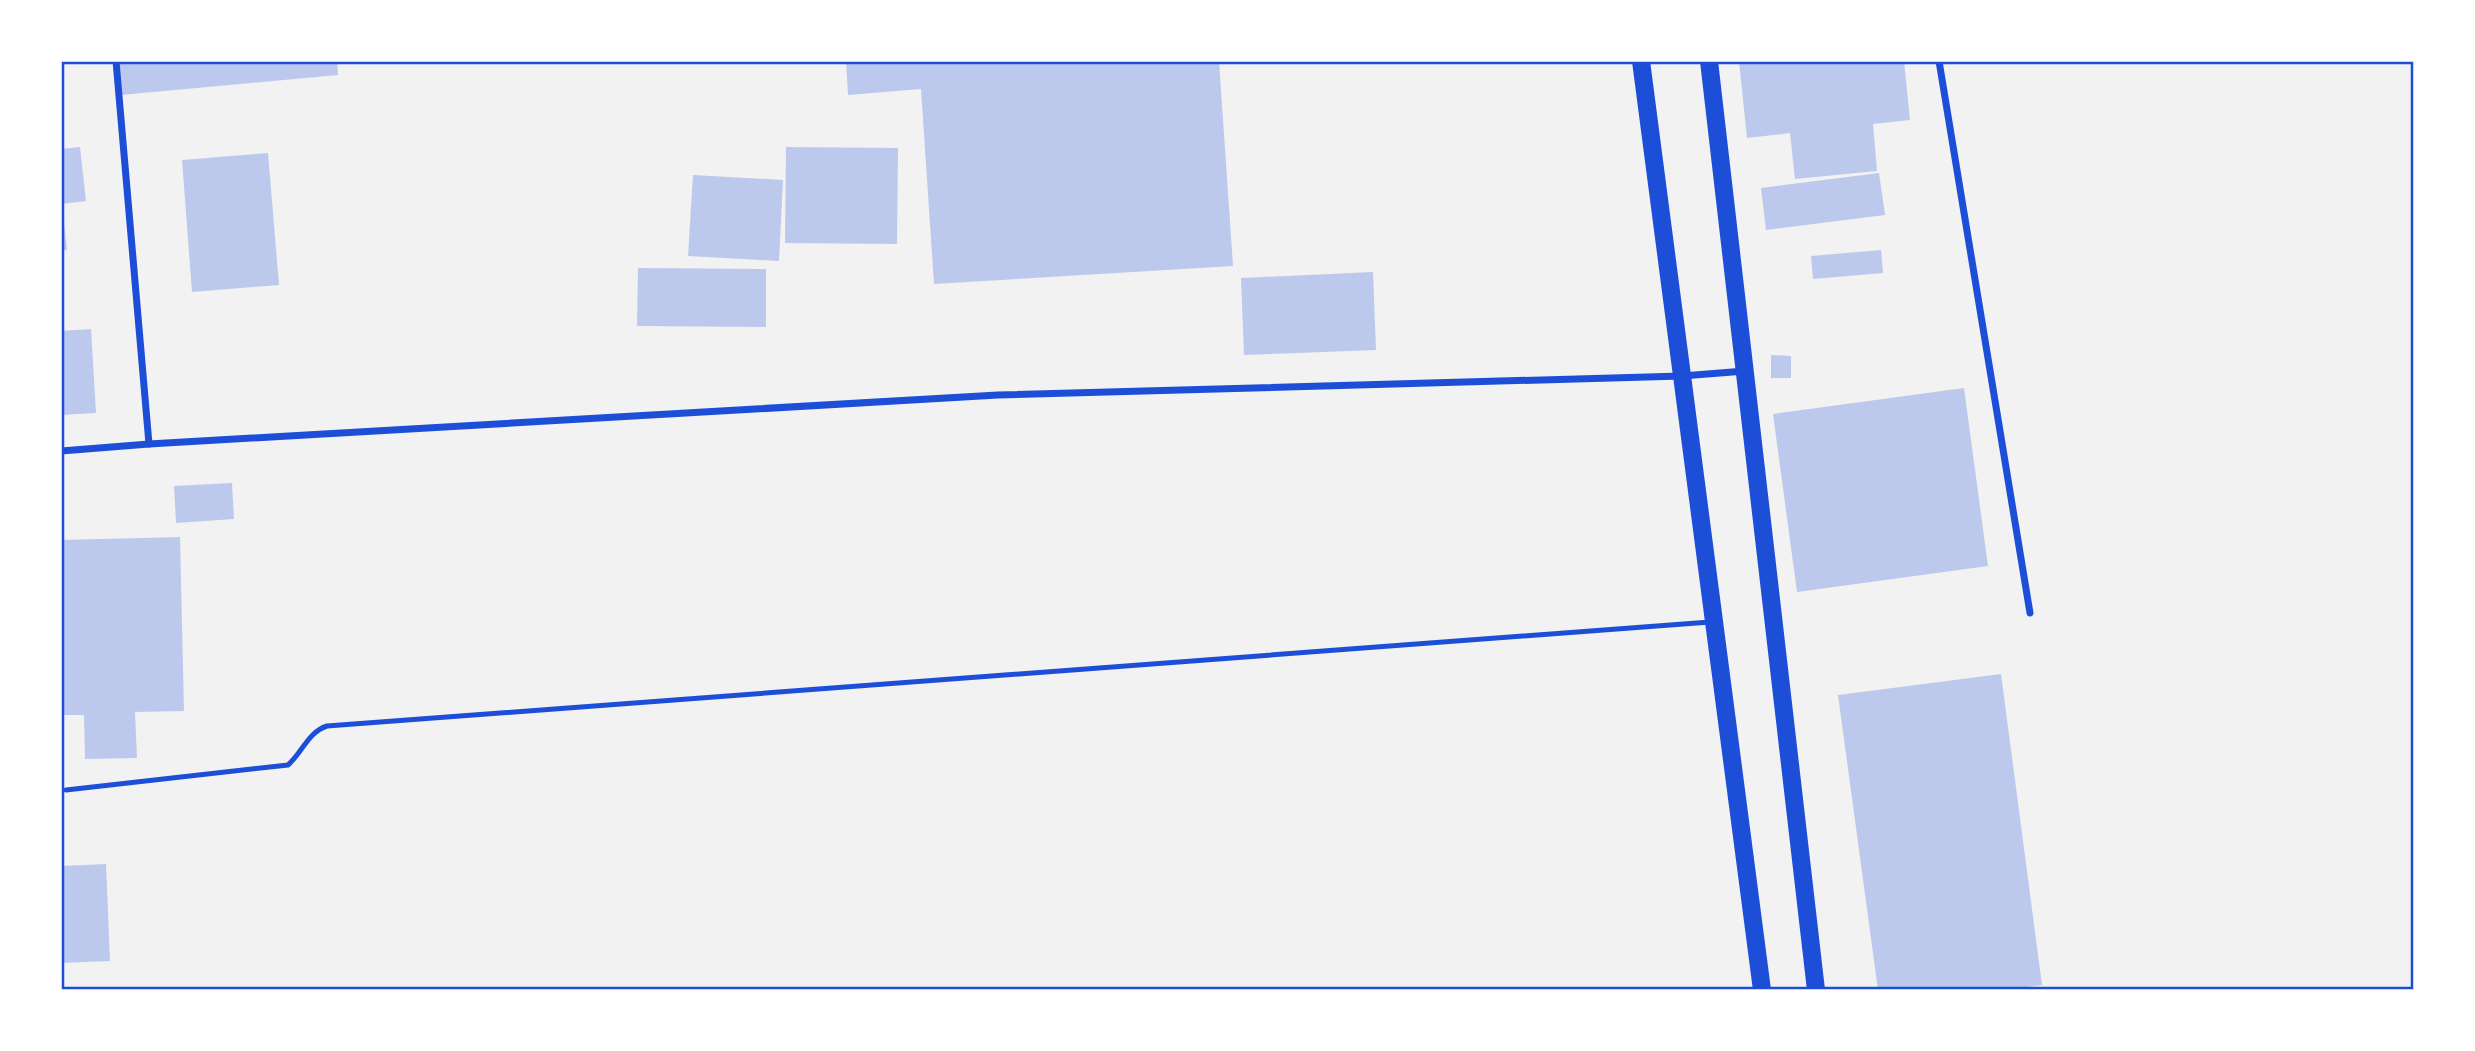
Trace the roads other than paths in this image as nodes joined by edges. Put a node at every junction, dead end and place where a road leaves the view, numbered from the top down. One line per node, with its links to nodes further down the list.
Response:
1 (116, 61): 7 (street)
2 (1641, 61): 6 (main road)
3 (1709, 61): 5 (main road)
4 (1938, 61): 9 (street)
5 (1745, 371): 6 (street); 13 (main road)
6 (1682, 376): 7 (street); 10 (main road)
7 (149, 444): 8 (street)
8 (61, 451)
9 (2030, 613)
10 (1713, 622): 11 (lane); 12 (main road)
11 (66, 790)
12 (1762, 990)
13 (1816, 990)

